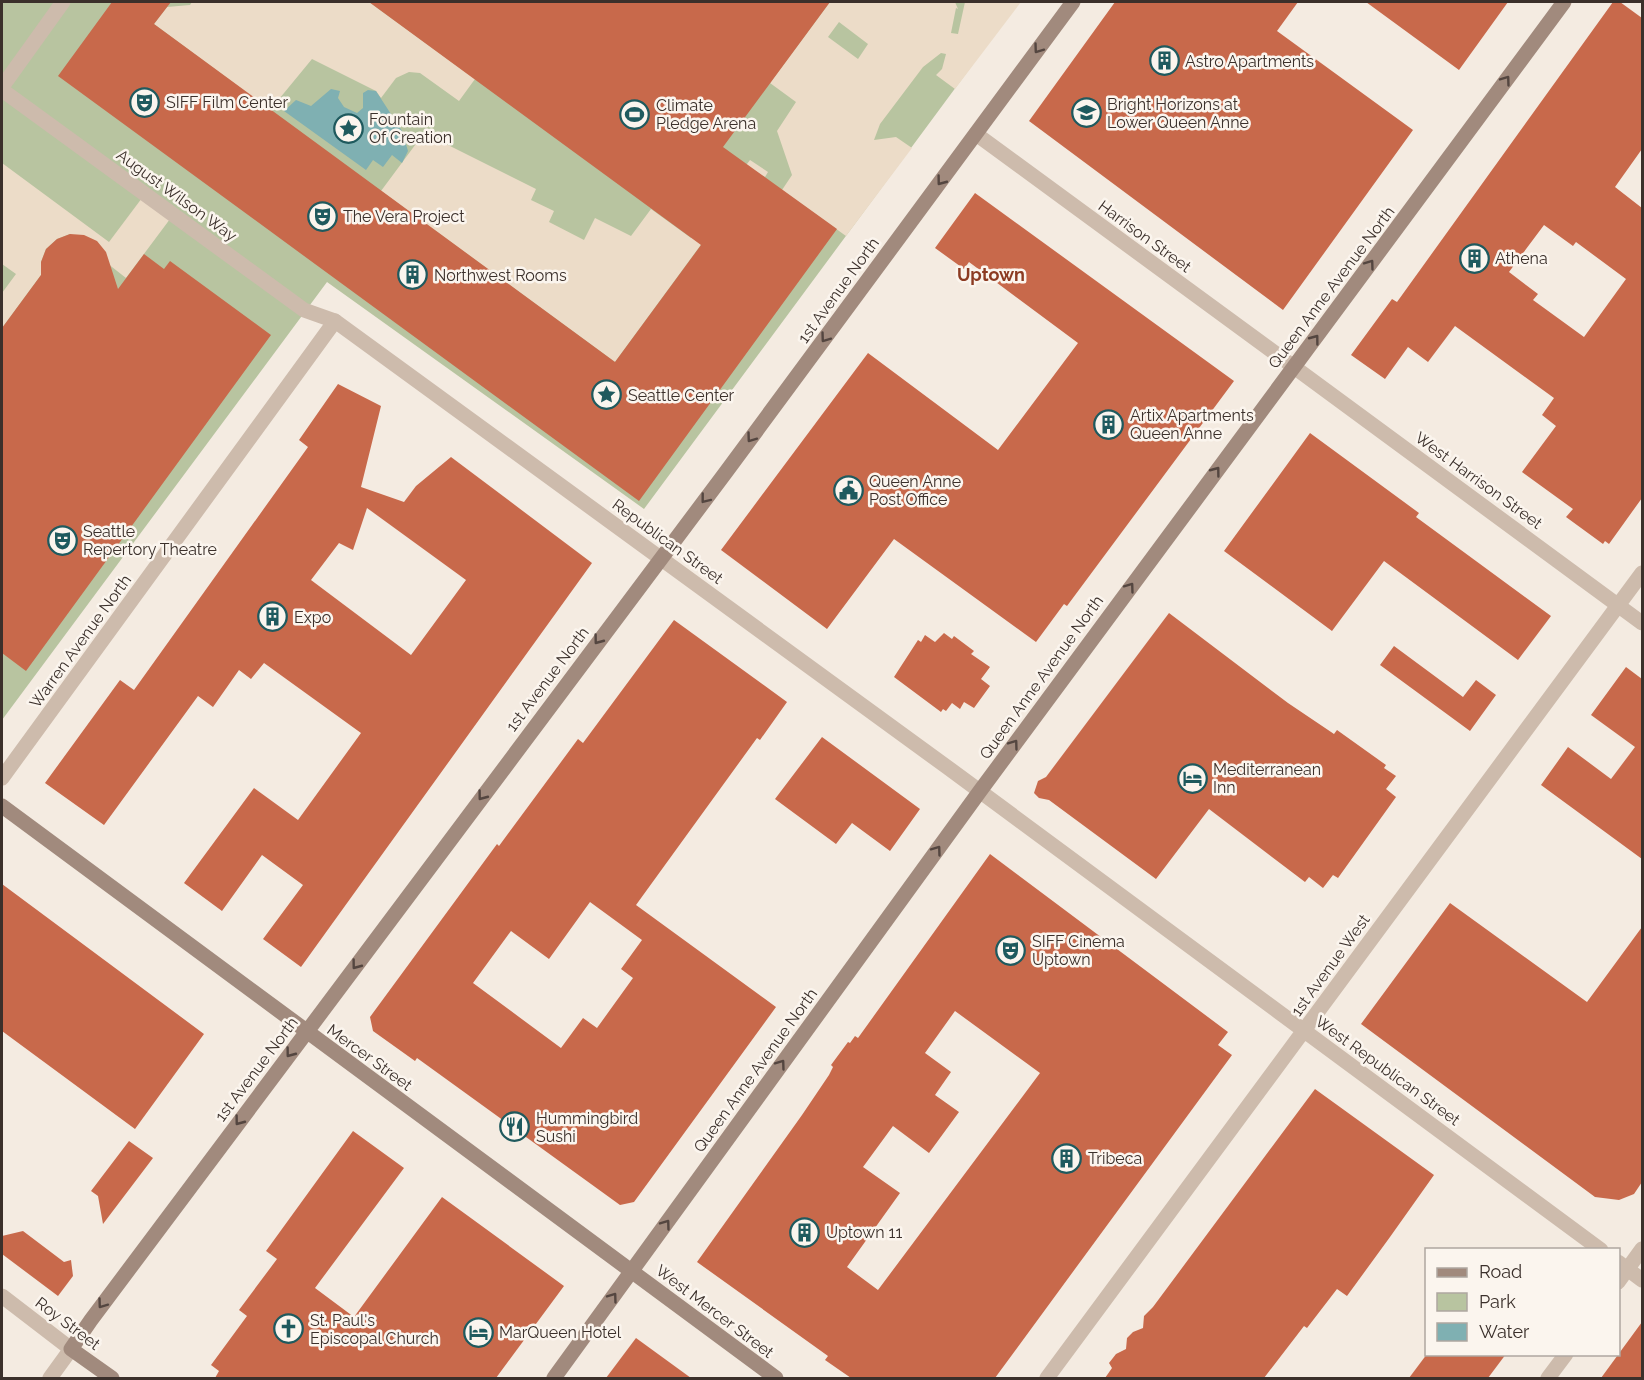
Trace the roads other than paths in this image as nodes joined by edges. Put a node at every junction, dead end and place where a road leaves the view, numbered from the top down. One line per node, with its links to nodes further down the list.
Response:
1 (63, 2): 4 (street)
2 (1072, 2): 5 (main road, 1st Avenue North, one-way to 5)
3 (1564, 2): 7 (main road, Queen Anne Avenue North, one-way to 3)
4 (2, 89): 6 (street, August Wilson Way)
5 (976, 134): 7 (street, Harrison Street); 8 (main road, 1st Avenue North, one-way to 8)
6 (335, 321): 8 (street, Republican Street); 12 (street, Warren Avenue North)
7 (1294, 367): 10 (street, West Harrison Street); 13 (main road, Queen Anne Avenue North, one-way to 7)
8 (660, 558): 13 (street, Republican Street); 16 (main road, 1st Avenue North, one-way to 16)
9 (1642, 573): 10 (street, 1st Avenue West)
10 (1619, 605): 11 (street, West Harrison Street); 15 (street, 1st Avenue West)
11 (1642, 623)
12 (2, 778)
13 (980, 791): 15 (street, West Republican Street); 20 (main road, Queen Anne Avenue North, one-way to 13)
14 (2, 806): 16 (main road, Mercer Street)
15 (1304, 1030): 17 (street, West Republican Street); 29 (street, 1st Avenue West)
16 (306, 1032): 20 (main road, Mercer Street); 23 (main road, 1st Avenue North, one-way to 23)
17 (1598, 1248)
18 (1642, 1249): 19 (street)
19 (1622, 1271): 21 (street)
20 (632, 1272): 27 (main road, Queen Anne Avenue North, one-way to 20); 28 (main road, West Mercer Street)
21 (1642, 1280)
22 (2, 1296): 23 (street, Roy Street)
23 (71, 1349): 25 (street, 1st Avenue North); 26 (main road, Roy Street)
24 (1564, 1356): 30 (street)
25 (50, 1378)
26 (112, 1378)
27 (554, 1378)
28 (777, 1378)
29 (1047, 1378)
30 (1548, 1378)

